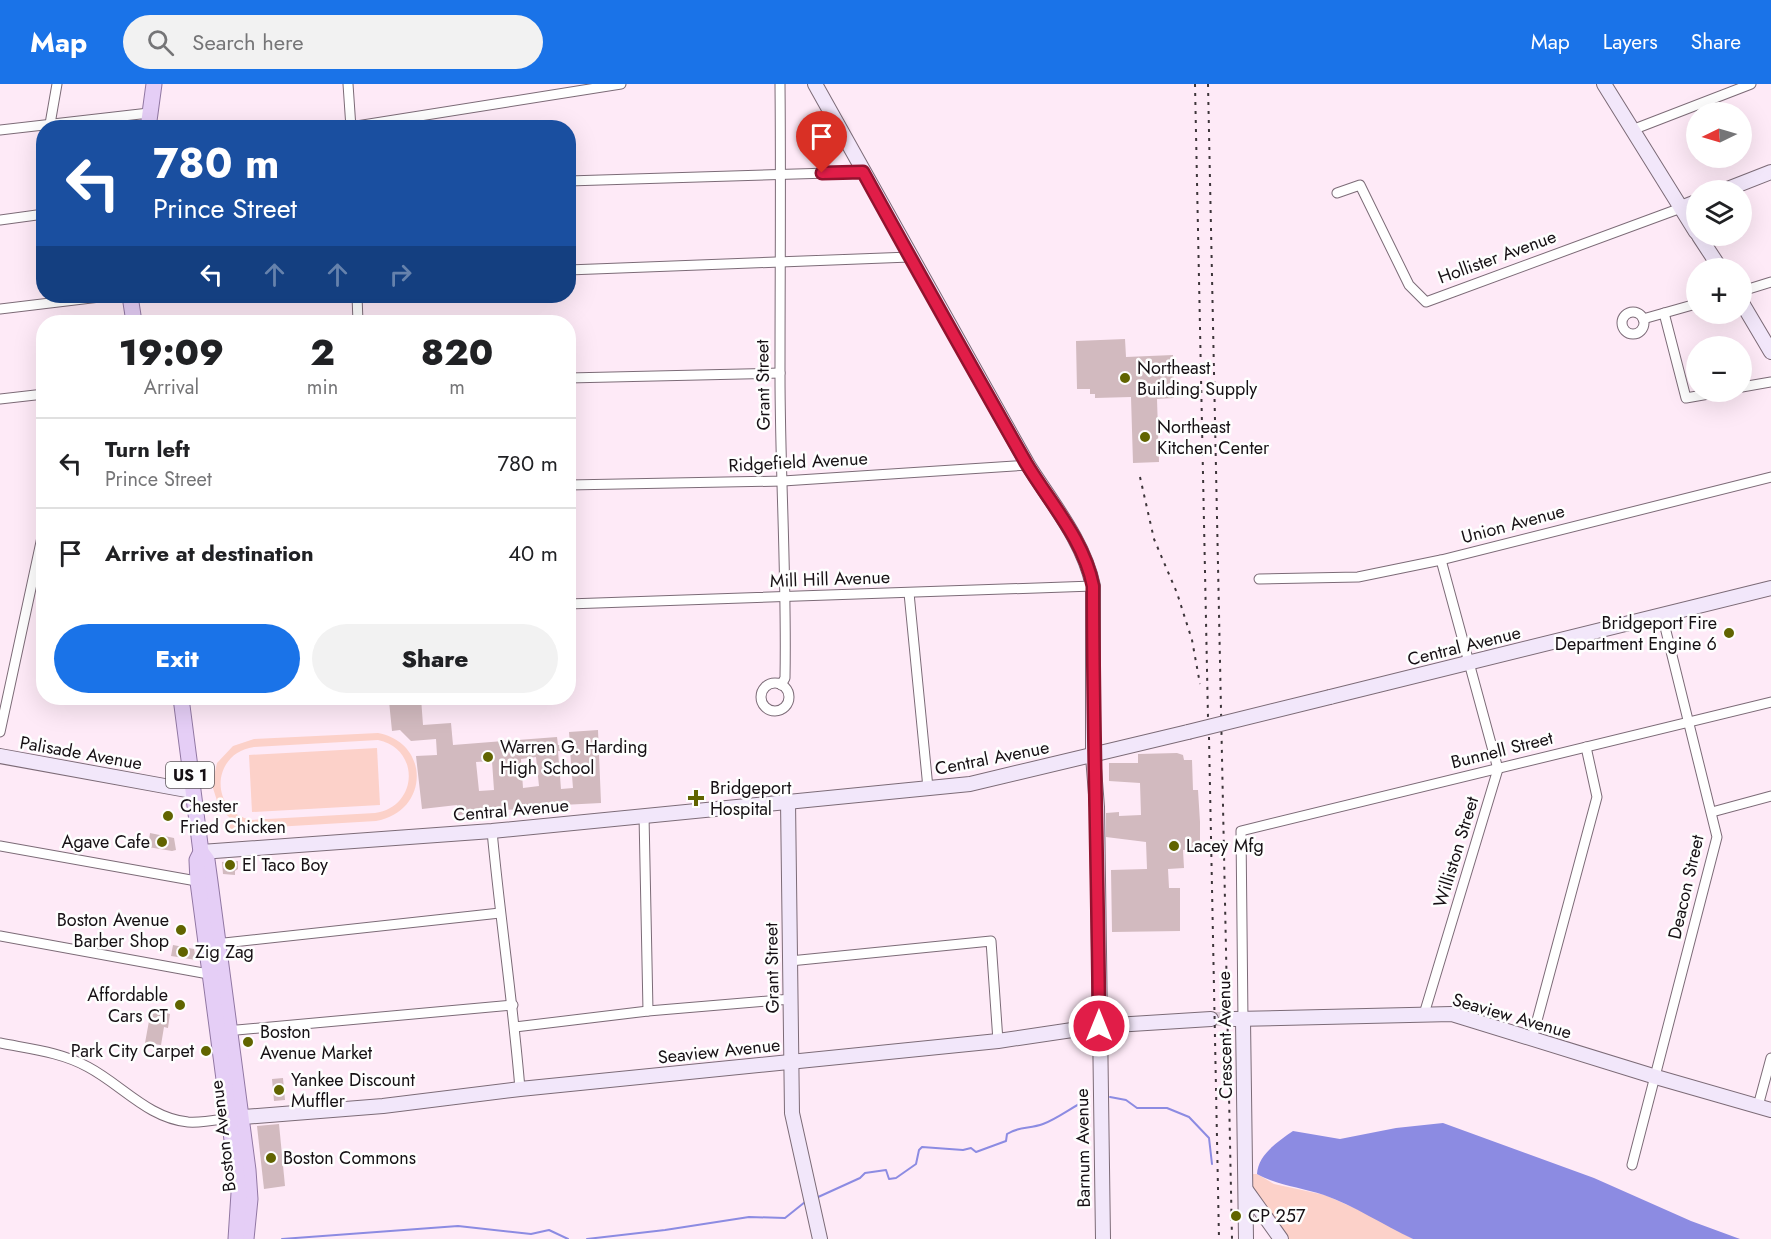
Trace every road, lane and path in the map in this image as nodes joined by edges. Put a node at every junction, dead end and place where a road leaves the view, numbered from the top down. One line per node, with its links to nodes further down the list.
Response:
1 (57, 84): 9 (street)
2 (154, 84): 10 (main road)
3 (348, 84): 11 (street)
4 (621, 84): 12 (street)
5 (780, 84): 18 (street, Grant Street)
6 (815, 84): 16 (main road, Barnum Avenue)
7 (1604, 84): 15 (main road)
8 (1751, 84): 15 (street)
9 (52, 120)
10 (148, 120)
11 (349, 120)
12 (393, 120)
13 (36, 126): 14 (street)
14 (0, 130)
15 (1632, 130): 23 (main road)
16 (863, 172): 18 (street); 27 (main road, Barnum Avenue)
17 (1771, 172): 19 (main road)
18 (781, 174): 20 (street); 28 (street, Grant Street)
19 (1751, 180)
20 (576, 181)
21 (1337, 193): 23 (street, Hollister Avenue)
22 (1686, 206): 23 (main road, Hollister Avenue)
23 (1681, 208): 25 (main road)
24 (36, 215): 26 (street)
25 (1686, 216)
26 (0, 220)
27 (910, 257): 28 (street); 46 (main road, Barnum Avenue)
28 (782, 263): 29 (street); 39 (street, Grant Street)
29 (576, 270)
30 (1771, 282): 31 (street)
31 (1752, 288)
32 (50, 303): 34 (street)
33 (1686, 307): 35 (street)
34 (0, 309)
35 (1664, 313): 36 (street); 44 (street)
36 (1643, 319)
37 (1752, 320): 38 (main road)
38 (1771, 352)
39 (780, 373): 40 (street); 48 (street, Grant Street)
40 (576, 378)
41 (1771, 382): 42 (street)
42 (1752, 385)
43 (36, 395): 45 (street)
44 (1686, 398)
45 (0, 399)
46 (1028, 465): 48 (street, Ridgefield Avenue); 53 (main road, Barnum Avenue)
47 (1771, 477): 50 (street, Union Avenue)
48 (783, 481): 49 (street, Ridgefield Avenue); 56 (street, Grant Street)
49 (576, 485)
50 (1441, 560): 52 (street, Union Avenue); 59 (street)
51 (36, 565): 64 (street)
52 (1259, 579)
53 (1093, 586): 55 (street, Mill Hill Avenue); 67 (main road, Barnum Avenue)
54 (1771, 588): 58 (main road, Central Avenue)
55 (909, 593): 56 (street, Mill Hill Avenue); 69 (street)
56 (787, 597): 57 (street, Mill Hill Avenue); 60 (street, Grant Street)
57 (576, 604)
58 (1662, 615): 59 (main road, Central Avenue); 63 (street, Deacon Street)
59 (1470, 663): 67 (main road, Central Avenue, bridge); 68 (street)
60 (781, 685)
61 (1771, 702): 63 (street, Bunnell Street)
62 (182, 705): 70 (main road, Boston Avenue / US 1)
63 (1689, 723): 65 (street, Bunnell Street); 73 (street, Deacon Street)
64 (0, 732)
65 (1586, 747): 68 (street, Bunnell Street); 94 (street)
66 (0, 756): 70 (main road, Palisade Avenue)
67 (1094, 756): 69 (main road, Central Avenue); 91 (main road, Barnum Avenue)
68 (1498, 769): 76 (street, Bunnell Street); 88 (street, Williston Street)
69 (928, 788): 72 (main road, Central Avenue)
70 (192, 791): 78 (main road, Boston Avenue / US 1)
71 (1771, 796): 73 (street)
72 (788, 801): 74 (main road, Central Avenue); 83 (main road, Grant Street)
73 (1712, 812): 99 (street, Deacon Street)
74 (644, 815): 75 (main road, Central Avenue); 87 (street)
75 (492, 831): 78 (main road, Central Avenue); 80 (street)
76 (1241, 831): 90 (street, Crescent Avenue)
77 (0, 846): 79 (street)
78 (201, 852): 79 (main road, Boston Avenue / US 1)
79 (204, 882): 82 (main road, Boston Avenue / US 1)
80 (500, 913): 82 (street); 86 (street)
81 (0, 936): 84 (street)
82 (213, 944): 84 (main road, Boston Avenue / US 1)
83 (790, 961): 85 (main road, Grant Street); 95 (street)
84 (217, 975): 93 (main road, Boston Avenue / US 1)
85 (791, 999): 87 (street); 98 (main road, Grant Street)
86 (513, 1005): 92 (street); 93 (street)
87 (648, 1011): 92 (street)
88 (1424, 1014): 90 (main road, Seaview Avenue); 94 (main road, Seaview Avenue)
89 (1211, 1018): 91 (main road, Seaview Avenue)
90 (1239, 1019): 104 (main road, Crescent Avenue)
91 (1099, 1026): 95 (main road, Seaview Avenue); 107 (main road, Barnum Avenue)
92 (515, 1027): 100 (street)
93 (224, 1031): 102 (main road, Boston Avenue / US 1)
94 (1532, 1039): 99 (main road, Seaview Avenue)
95 (998, 1041): 98 (main road, Seaview Avenue)
96 (0, 1043): 102 (street)
97 (1771, 1058): 101 (street)
98 (792, 1062): 100 (main road, Seaview Avenue); 106 (main road, Grant Street)
99 (1656, 1077): 101 (main road, Seaview Avenue); 103 (street, Deacon Street)
100 (520, 1089): 102 (main road, Seaview Avenue)
101 (1764, 1108)
102 (235, 1118): 105 (main road, Boston Avenue / US 1)
103 (1632, 1165)
104 (1245, 1189): 108 (main road, Crescent Avenue); 109 (main road)
105 (242, 1234)
106 (820, 1239)
107 (1103, 1239)
108 (1246, 1239)
109 (1281, 1239)

